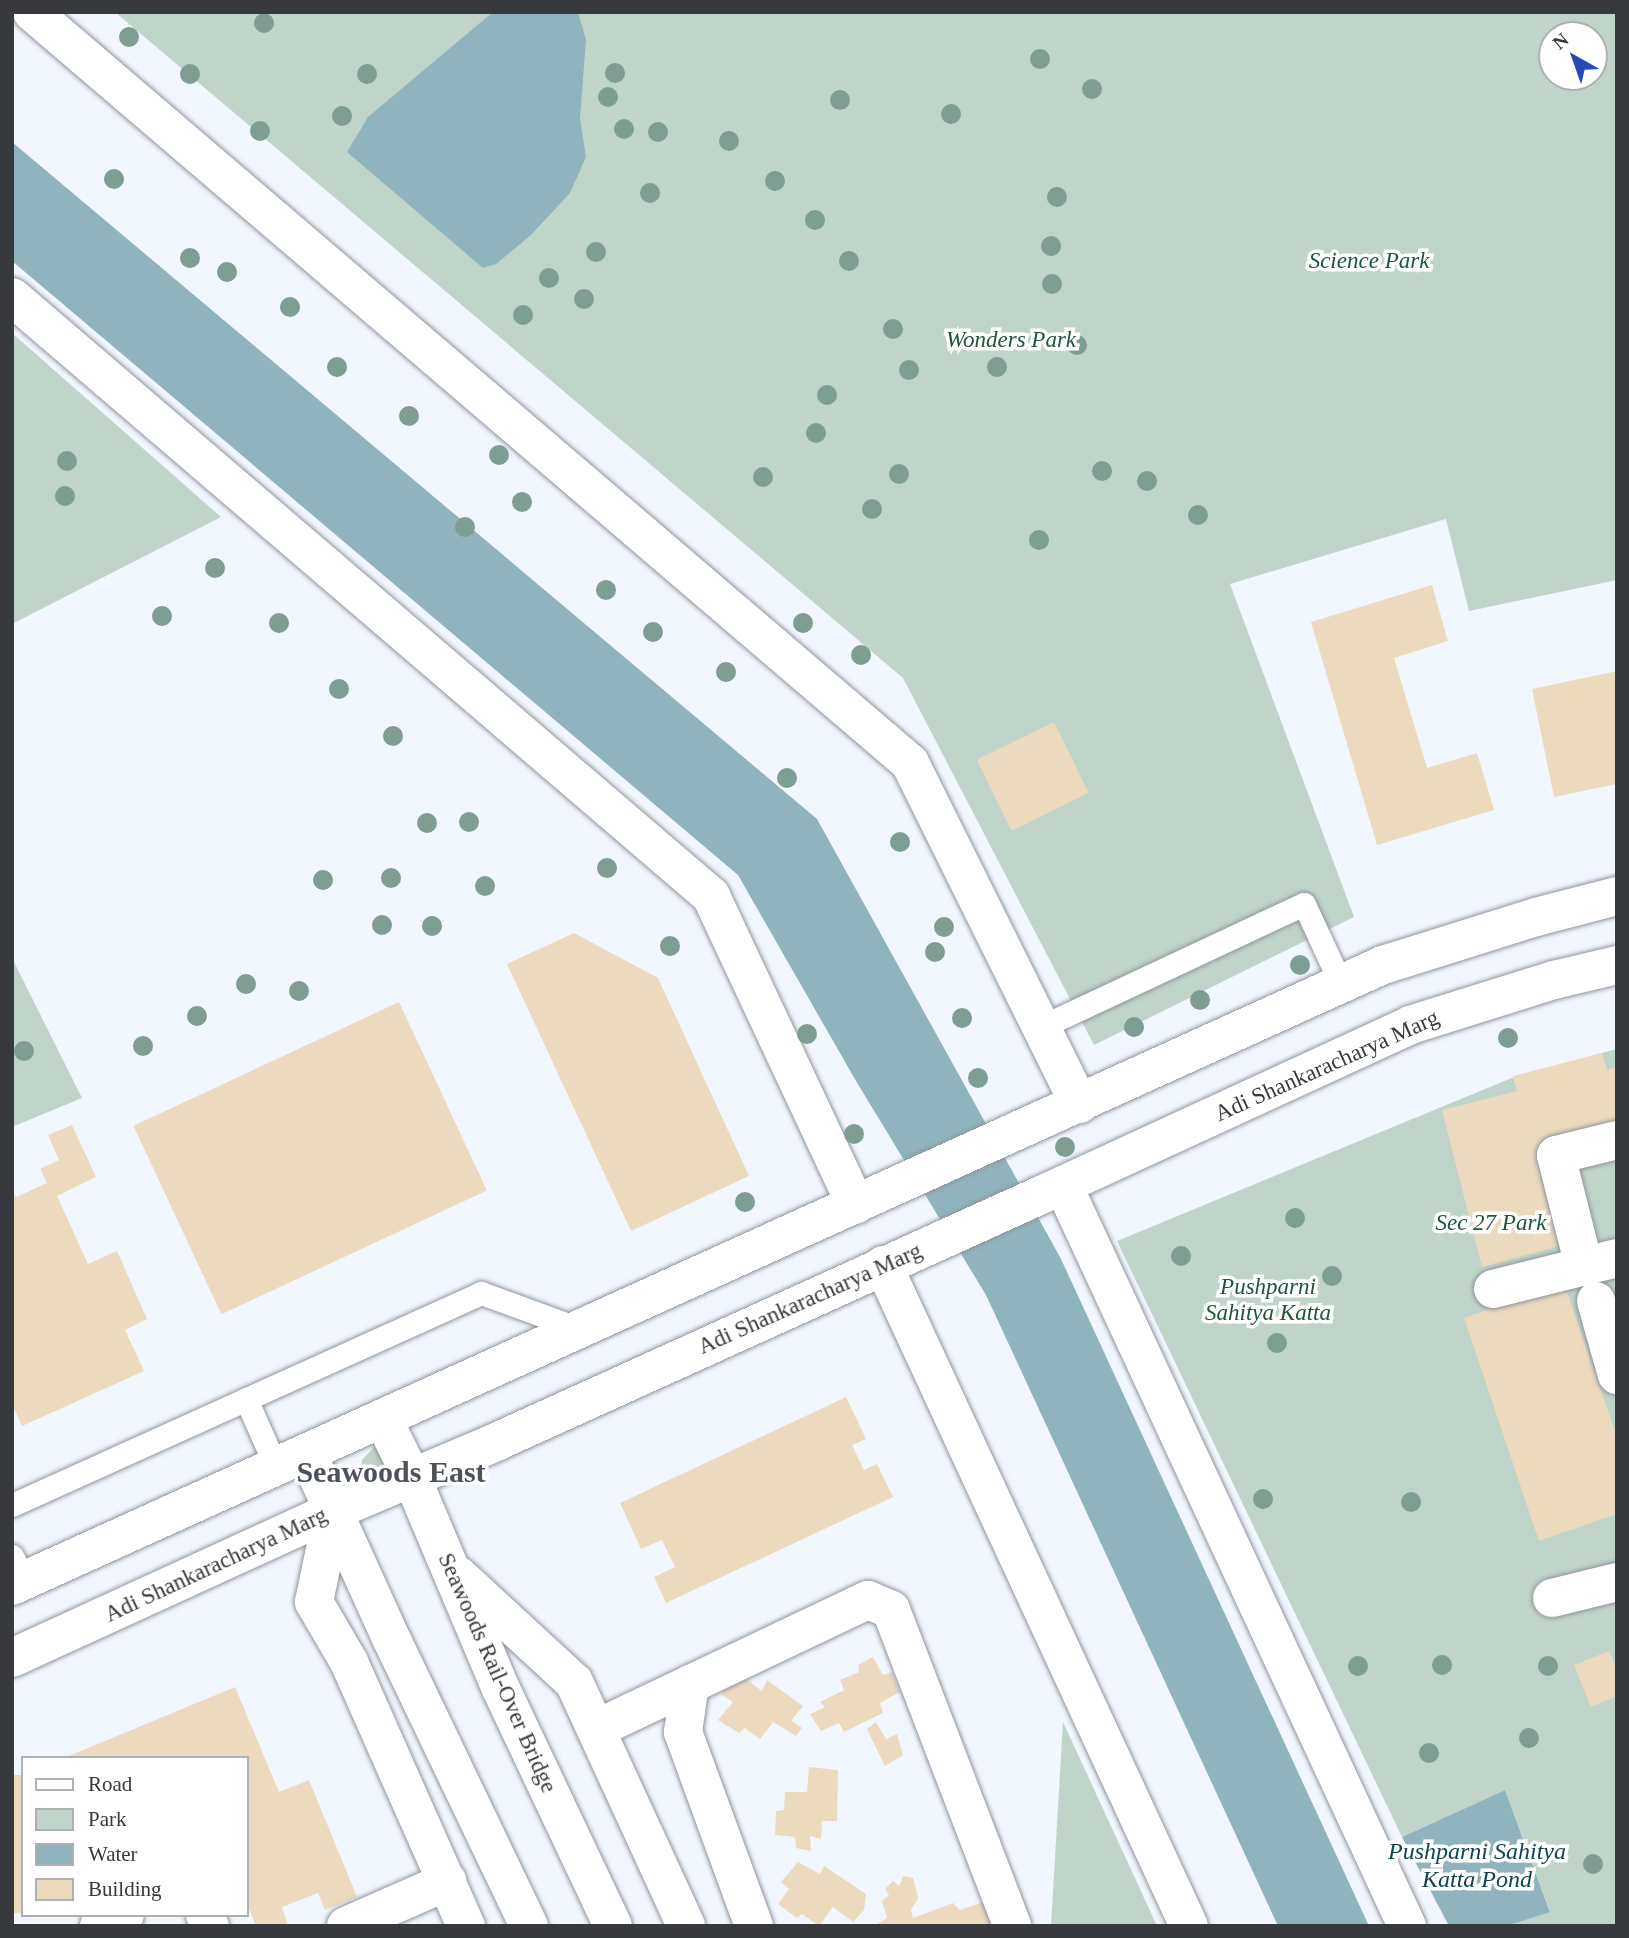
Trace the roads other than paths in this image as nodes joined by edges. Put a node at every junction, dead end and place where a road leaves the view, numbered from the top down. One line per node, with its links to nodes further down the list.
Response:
1 (33, 12): 6 (street)
2 (12, 297): 10 (street)
3 (1617, 896): 5 (street)
4 (1617, 965): 9 (street, Adi Shankaracharya Marg)
5 (1342, 984): 6 (lane); 7 (street)
6 (1041, 1027): 7 (street)
7 (1079, 1104): 10 (street)
8 (1617, 1140): 12 (street)
9 (1052, 1190): 11 (street, Adi Shankaracharya Marg); 40 (street)
10 (869, 1199): 14 (street)
11 (899, 1258): 19 (street, Adi Shankaracharya Marg); 39 (street)
12 (1599, 1275): 13 (street); 15 (street)
13 (1493, 1289)
14 (582, 1330): 16 (lane); 17 (street)
15 (1617, 1375)
16 (246, 1399): 18 (lane); 20 (lane)
17 (383, 1419): 18 (street); 19 (street, Seawoods Rail-Over Bridge)
18 (292, 1460): 21 (street); 23 (street)
19 (411, 1476): 21 (street, Adi Shankaracharya Marg); 22 (street, Seawoods Rail-Over Bridge)
20 (12, 1505)
21 (333, 1511): 26 (street, Adi Shankaracharya Marg); 29 (street); 34 (street)
22 (452, 1570): 28 (street); 35 (street, Seawoods Rail-Over Bridge)
23 (16, 1574)
24 (1617, 1582): 25 (street)
25 (1552, 1598)
26 (12, 1658)
27 (690, 1684): 28 (street); 37 (street); 38 (street)
28 (596, 1729): 36 (street)
29 (448, 1881): 32 (street); 33 (street)
30 (120, 1917): 31 (street)
31 (100, 1926)
32 (346, 1926)
33 (466, 1926)
34 (529, 1926)
35 (613, 1926)
36 (686, 1926)
37 (754, 1926)
38 (1012, 1926)
39 (1189, 1926)
40 (1407, 1926)

